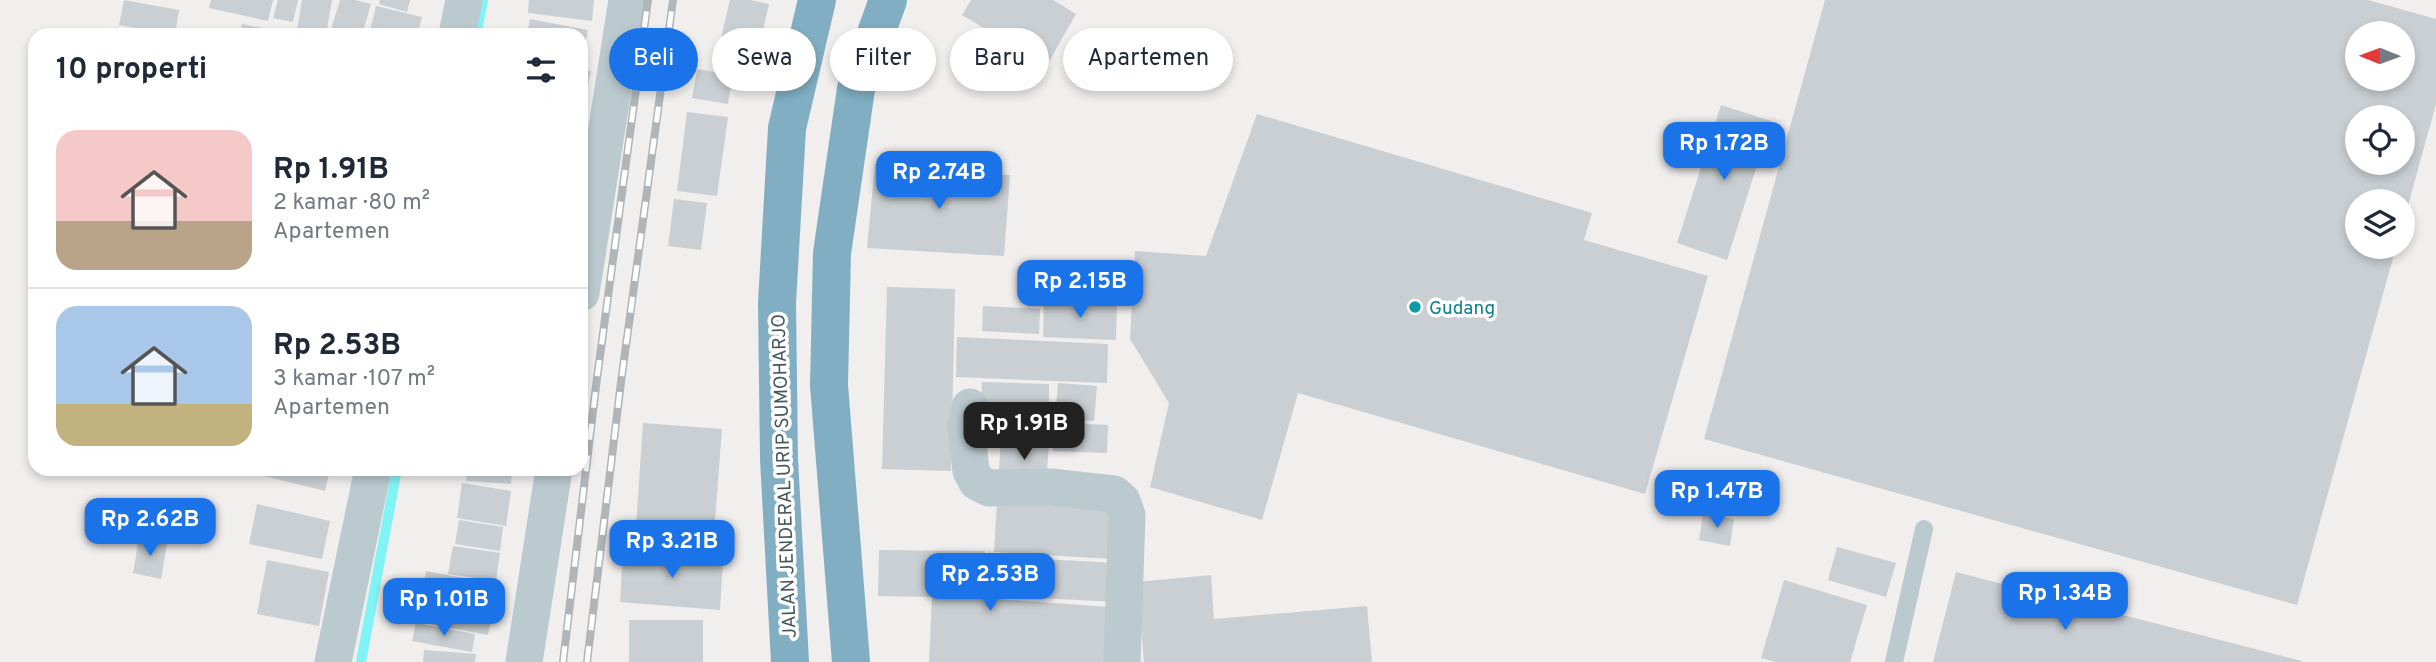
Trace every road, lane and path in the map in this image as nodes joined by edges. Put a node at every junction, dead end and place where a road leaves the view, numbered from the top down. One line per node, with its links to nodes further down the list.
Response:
1 (464, 0): 5 (street)
2 (626, 0): 6 (street)
3 (888, 0): 14 (highway)
4 (813, 1): 13 (highway, JALAN JENDERAL URIP SUMOHARJO)
5 (458, 28)
6 (588, 247)
7 (970, 407): 15 (street)
8 (372, 476): 11 (street)
9 (553, 476): 12 (street)
10 (1924, 530): 16 (lane)
11 (333, 662)
12 (524, 662)
13 (790, 662)
14 (851, 662)
15 (1122, 662)
16 (1894, 662)

